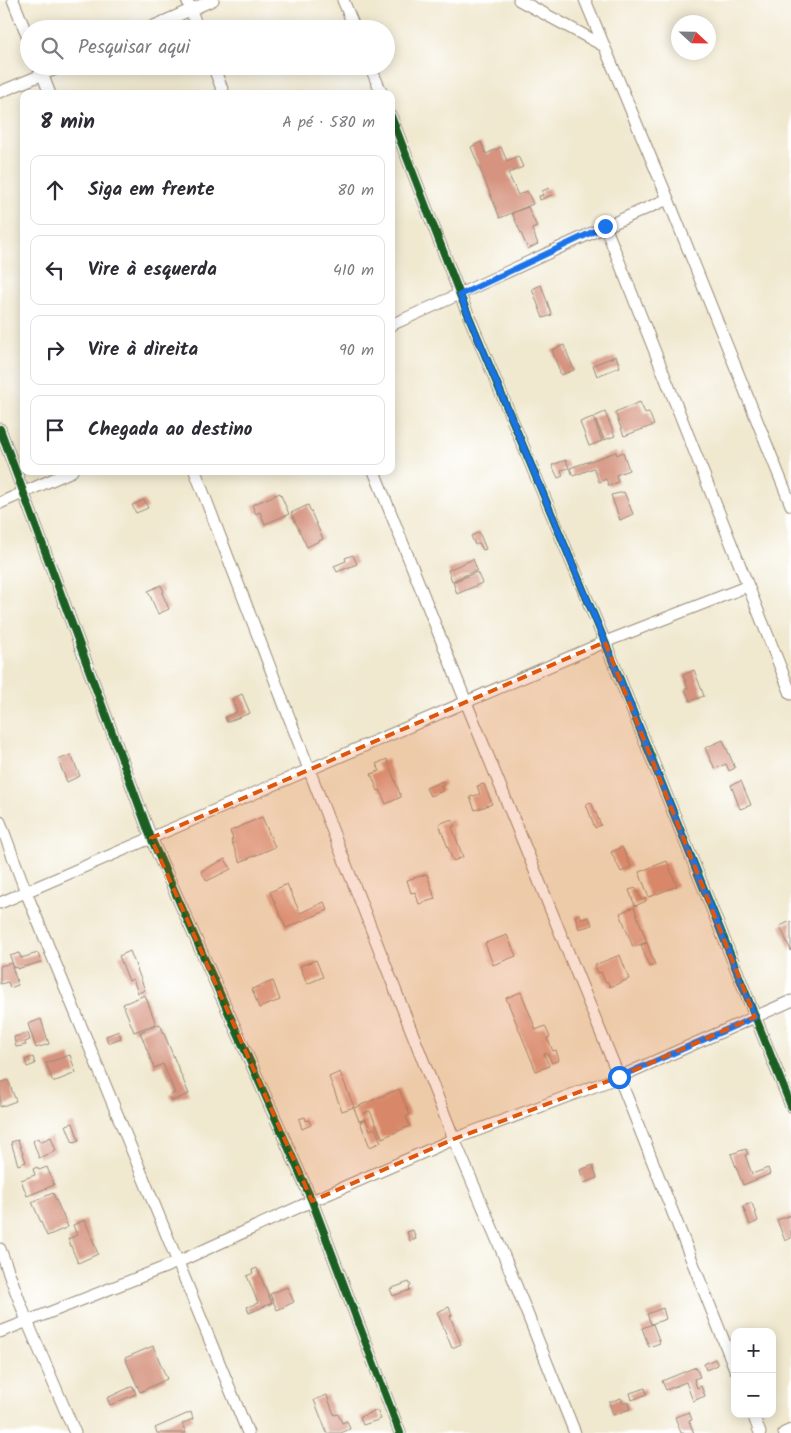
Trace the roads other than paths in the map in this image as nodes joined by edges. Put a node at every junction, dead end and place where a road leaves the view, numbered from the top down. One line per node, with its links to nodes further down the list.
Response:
1 (13, 0): 7 (street)
2 (212, 0): 6 (street)
3 (343, 0): 10 (street)
4 (519, 0): 11 (street)
5 (585, 0): 11 (street)
6 (188, 5): 8 (street); 9 (street)
7 (21, 20)
8 (162, 20)
9 (194, 20)
10 (351, 20)
11 (604, 46): 21 (street)
12 (33, 75): 19 (street)
13 (43, 75): 16 (street)
14 (217, 75): 17 (street)
15 (374, 75): 18 (street)
16 (48, 90)
17 (222, 90)
18 (380, 90)
19 (0, 92)
20 (395, 126): 23 (street)
21 (668, 199): 22 (street); 31 (street)
22 (605, 226): 23 (street); 32 (street)
23 (460, 295): 24 (street); 33 (street)
24 (395, 323)
25 (0, 429): 29 (street)
26 (64, 475): 29 (street)
27 (197, 475): 36 (street)
28 (376, 475): 35 (street)
29 (24, 494): 30 (street); 38 (street)
30 (0, 503)
31 (791, 505)
32 (748, 586): 33 (street); 34 (street)
33 (605, 642): 35 (street); 42 (street)
34 (791, 694)
35 (466, 702): 36 (street); 43 (street)
36 (310, 770): 38 (street); 45 (street)
37 (0, 822): 39 (street)
38 (151, 838): 39 (street); 46 (street)
39 (26, 892): 40 (street); 48 (street)
40 (0, 904)
41 (791, 1001): 42 (street)
42 (755, 1017): 43 (street); 44 (street)
43 (619, 1077): 45 (street); 51 (street)
44 (791, 1106)
45 (454, 1139): 46 (street); 57 (street)
46 (312, 1201): 48 (street); 56 (street)
47 (0, 1249): 49 (street)
48 (178, 1262): 49 (street); 55 (street)
49 (27, 1321): 50 (street); 54 (street)
50 (0, 1332)
51 (731, 1359)
52 (754, 1418): 58 (street)
53 (791, 1430): 59 (street)
54 (74, 1433)
55 (248, 1433)
56 (400, 1433)
57 (576, 1433)
58 (760, 1433)
59 (784, 1433)

